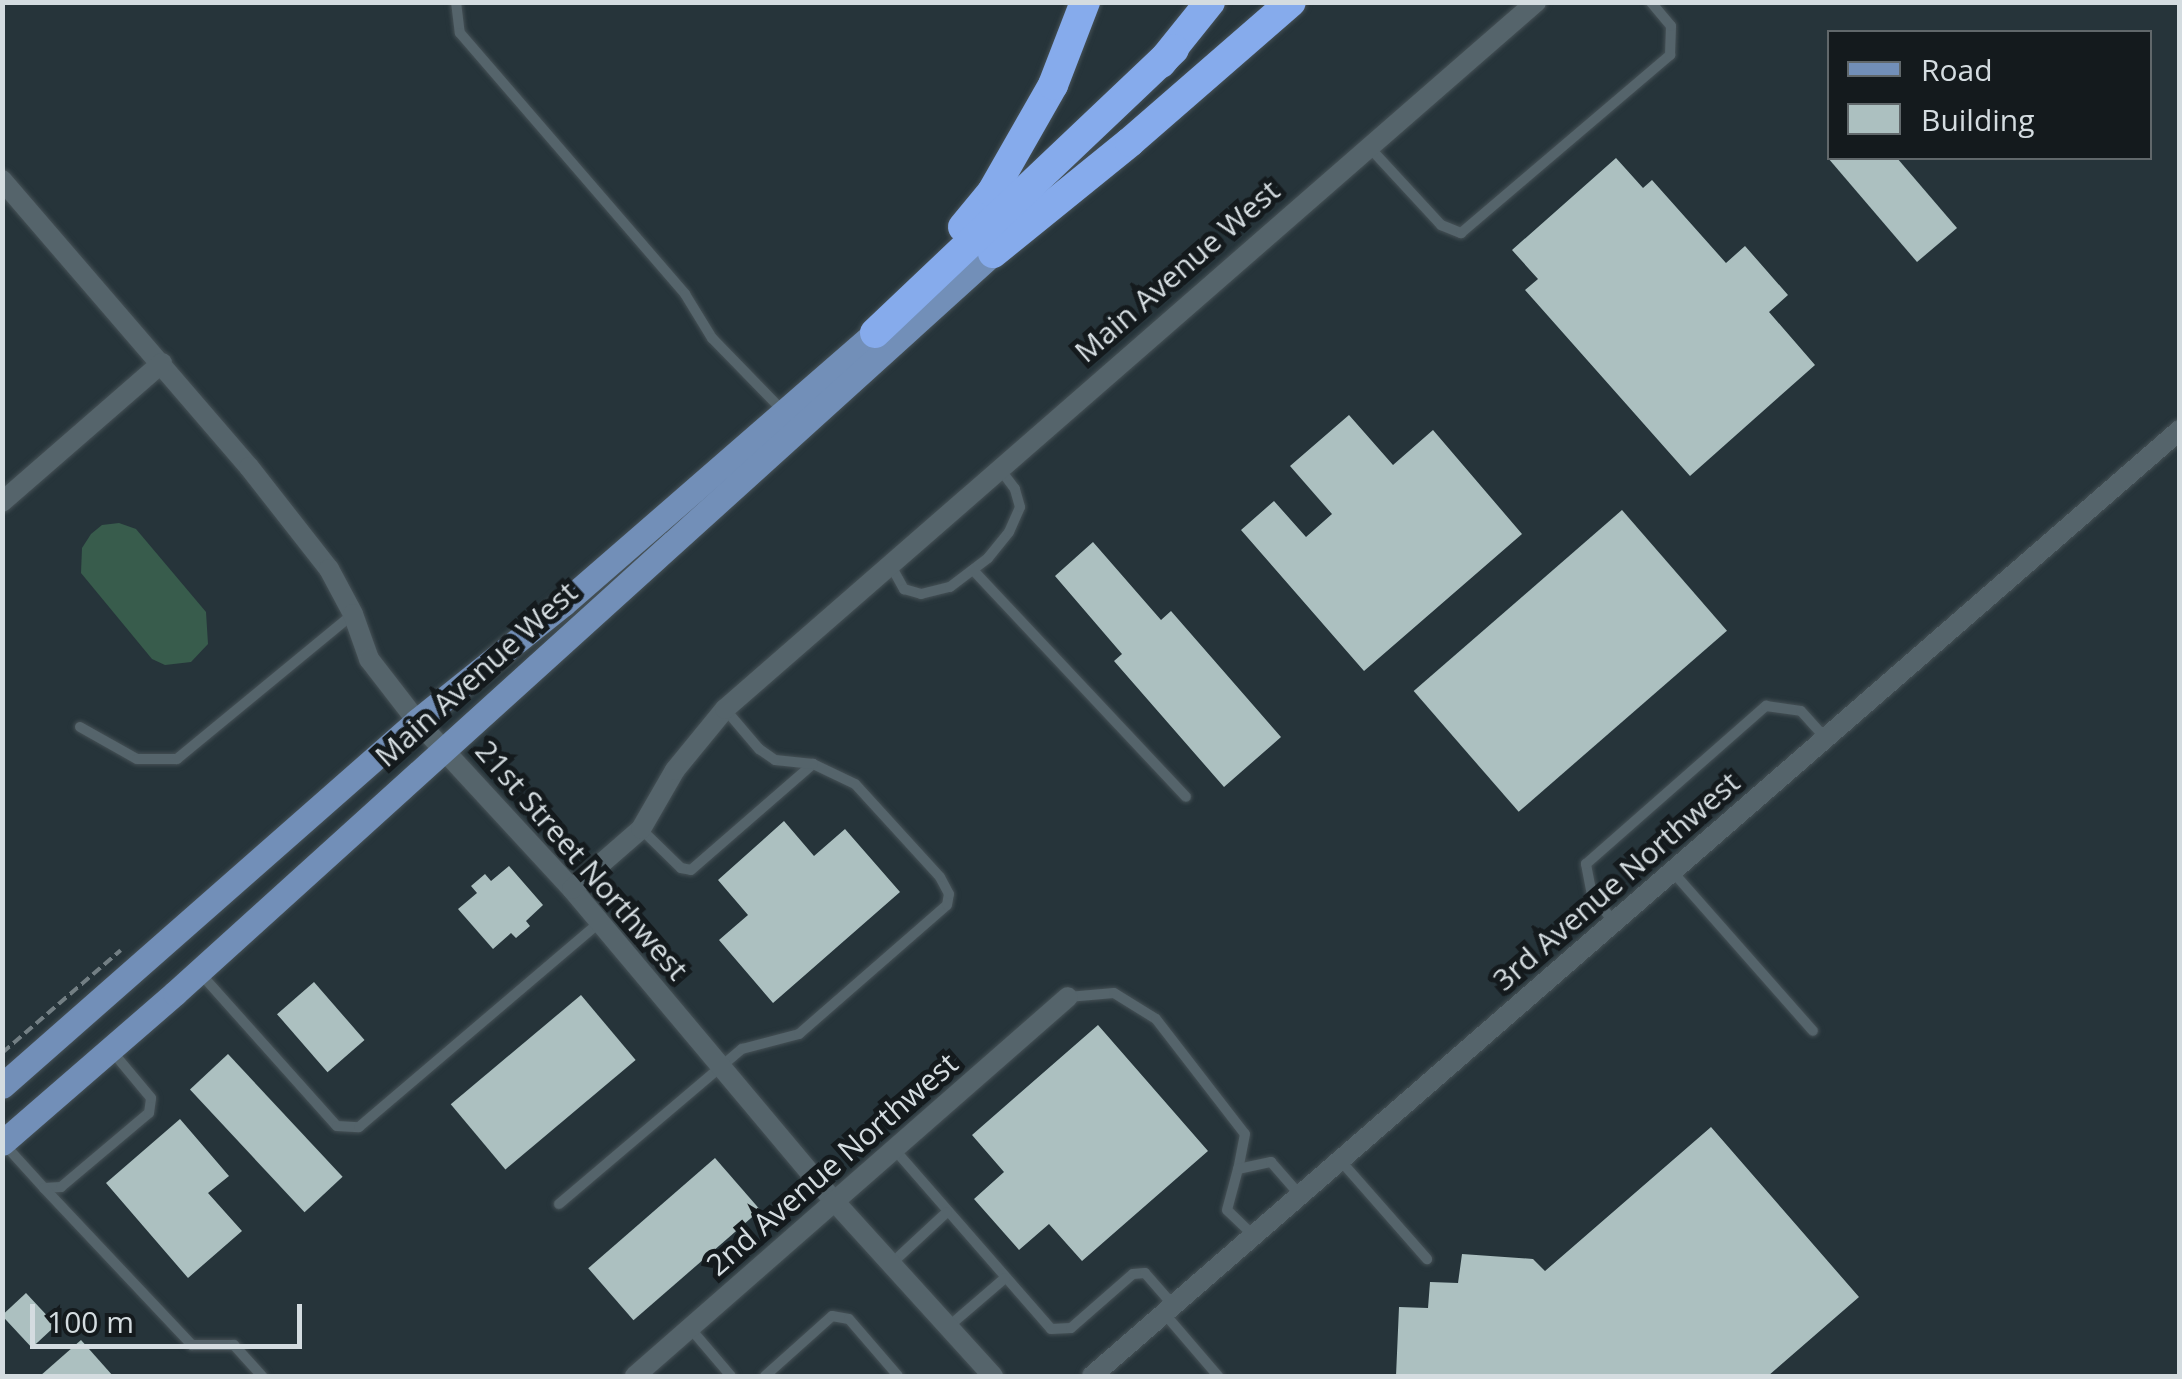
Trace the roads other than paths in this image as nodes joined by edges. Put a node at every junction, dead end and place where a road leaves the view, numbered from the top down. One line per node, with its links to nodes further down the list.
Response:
1 (456, 2): 13 (lane)
2 (1085, 2): 11 (highway)
3 (1210, 2): 7 (highway)
4 (1291, 2): 10 (highway)
5 (1536, 2): 8 (street, Main Avenue West)
6 (1651, 2): 8 (lane)
7 (1174, 49): 10 (highway); 11 (highway)
8 (1370, 147): 15 (street, Main Avenue West)
9 (2, 180): 12 (street, 21st Street Northwest)
10 (994, 252): 24 (main road, Main Avenue West)
11 (875, 333): 13 (main road, Main Avenue West)
12 (162, 363): 16 (street); 19 (street, 21st Street Northwest)
13 (786, 413): 21 (main road, Main Avenue West)
14 (2180, 430): 23 (street, 3rd Avenue Northwest)
15 (1000, 469): 17 (street, Main Avenue West); 18 (lane)
16 (2, 502)
17 (890, 564): 18 (lane); 20 (street, Main Avenue West)
18 (973, 570): 26 (lane)
19 (354, 614): 21 (street, 21st Street Northwest); 22 (lane)
20 (725, 709): 25 (lane); 27 (street, Main Avenue West)
21 (417, 721): 24 (street, 21st Street Northwest); 37 (main road, Main Avenue West)
22 (80, 727)
23 (1825, 738): 28 (street, 3rd Avenue Northwest); 31 (lane)
24 (443, 747): 29 (street, 21st Street Northwest); 32 (main road, Main Avenue West)
25 (813, 764): 27 (lane); 36 (lane)
26 (1186, 797)
27 (641, 828): 29 (street, Main Avenue West)
28 (1672, 871): 31 (street, 3rd Avenue Northwest); 34 (lane)
29 (572, 889): 30 (street, 21st Street Northwest)
30 (600, 922): 32 (lane); 36 (street, 21st Street Northwest)
31 (1614, 922): 40 (street, 3rd Avenue Northwest)
32 (199, 971): 35 (main road, Main Avenue West)
33 (1068, 997): 39 (street, 2nd Avenue Northwest); 41 (lane)
34 (1813, 1031)
35 (110, 1050): 38 (main road, Main Avenue West); 42 (lane)
36 (720, 1065): 44 (street, 21st Street Northwest); 45 (lane)
37 (2, 1086)
38 (3, 1143): 42 (lane)
39 (895, 1150): 44 (street, 2nd Avenue Northwest); 46 (lane)
40 (1340, 1160): 43 (street, 3rd Avenue Northwest); 48 (lane)
41 (1238, 1170): 43 (lane); 47 (lane)
42 (44, 1188): 55 (lane)
43 (1300, 1195): 47 (street, 3rd Avenue Northwest)
44 (835, 1202): 49 (street, 21st Street Northwest); 53 (street, 2nd Avenue Northwest)
45 (559, 1204)
46 (947, 1212): 49 (lane); 50 (lane)
47 (1254, 1236): 51 (street, 3rd Avenue Northwest)
48 (1427, 1259)
49 (891, 1264): 52 (street, 21st Street Northwest)
50 (1005, 1278): 51 (lane); 52 (lane)
51 (1169, 1310): 60 (street, 3rd Avenue Northwest); 61 (lane)
52 (948, 1327): 54 (street, 21st Street Northwest)
53 (690, 1328): 56 (street, 2nd Avenue Northwest); 57 (lane)
54 (990, 1375)
55 (262, 1376)
56 (635, 1376)
57 (730, 1376)
58 (765, 1376): 59 (lane)
59 (898, 1376)
60 (1092, 1376)
61 (1218, 1376)

